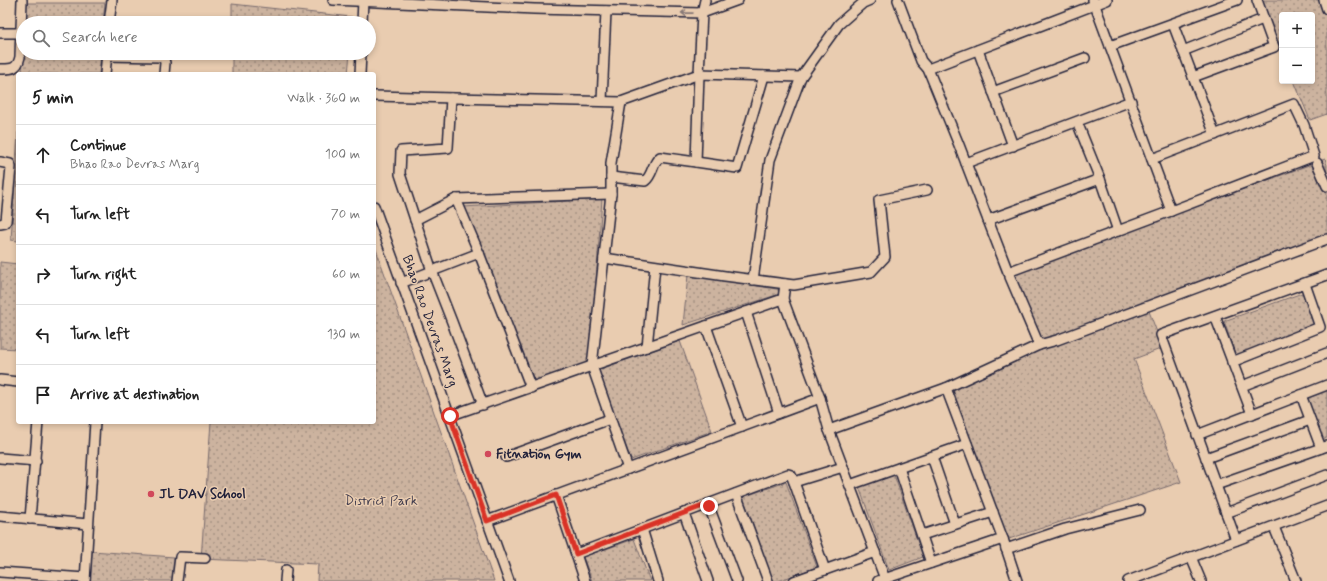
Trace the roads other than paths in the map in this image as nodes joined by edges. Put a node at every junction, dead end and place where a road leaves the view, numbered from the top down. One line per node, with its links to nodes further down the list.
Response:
1 (22, 0): 17 (street)
2 (112, 0): 18 (street)
3 (333, 0): 11 (street)
4 (705, 0): 16 (street)
5 (738, 0): 16 (street)
6 (870, 0): 39 (street)
7 (898, 0): 33 (street)
8 (1107, 0): 13 (street)
9 (1257, 0): 20 (street)
10 (1324, 0): 14 (street)
11 (363, 1): 15 (street); 19 (street)
12 (1231, 1): 21 (street)
13 (1094, 2): 24 (street); 25 (street)
14 (1327, 9)
15 (606, 11): 16 (street, one-way to 15); 44 (street)
16 (702, 13): 37 (street)
17 (22, 16)
18 (110, 16)
19 (362, 16)
20 (1264, 19): 26 (street); 40 (street)
21 (1173, 24): 24 (street); 26 (street)
22 (0, 33): 23 (street)
23 (16, 33)
24 (1110, 46): 45 (street)
25 (978, 50): 33 (street); 41 (street)
26 (1183, 51): 40 (street)
27 (1085, 58): 41 (street)
28 (20, 60): 32 (street)
29 (106, 60): 34 (street)
30 (164, 60): 35 (street)
31 (361, 60): 36 (street)
32 (0, 69)
33 (928, 69): 54 (street)
34 (105, 72)
35 (164, 72)
36 (360, 72)
37 (699, 74): 38 (street); 46 (street); 52 (street)
38 (764, 76): 39 (street); 52 (street)
39 (801, 77): 74 (street)
40 (1193, 77): 48 (street)
41 (993, 92): 49 (street)
42 (376, 96): 43 (street)
43 (451, 98): 44 (street); 63 (street)
44 (602, 101): 46 (street)
45 (1131, 101): 47 (street); 50 (street)
46 (620, 102): 55 (street)
47 (1077, 122): 49 (street); 56 (street)
48 (1215, 135): 50 (street); 61 (street)
49 (1013, 146): 54 (street)
50 (1152, 159): 61 (street)
51 (0, 162): 65 (street)
52 (696, 162): 55 (street)
53 (1317, 163): 57 (street)
54 (966, 164): 64 (street)
55 (611, 177): 59 (street)
56 (1100, 179): 64 (street); 66 (street)
57 (1327, 186)
58 (927, 190): 76 (street)
59 (611, 194): 60 (street); 69 (street)
60 (456, 199): 63 (street); 68 (street)
61 (1171, 211): 66 (street)
62 (376, 212): 75 (street, Bhao Rao Devras Marg)
63 (415, 220): 71 (street)
64 (988, 220): 66 (street)
65 (0, 224)
66 (1118, 231)
67 (1327, 239): 82 (street)
68 (479, 254): 71 (street); 91 (street)
69 (604, 258): 70 (street); 86 (street)
70 (655, 266): 74 (street); 83 (street)
71 (432, 271): 75 (street); 95 (street)
72 (1327, 275): 77 (street)
73 (1010, 277): 82 (street)
74 (753, 280): 76 (street)
75 (401, 283): 98 (street, Bhao Rao Devras Marg)
76 (785, 284): 78 (street)
77 (1305, 284): 80 (street); 85 (street)
78 (783, 299): 79 (street); 94 (street)
79 (746, 312): 81 (street); 96 (street)
80 (1215, 316): 85 (street); 105 (street)
81 (706, 326): 83 (street); 103 (street)
82 (1039, 345): 92 (street)
83 (647, 347): 86 (street)
84 (1327, 353): 90 (street)
85 (1232, 362): 90 (street)
86 (592, 366): 91 (street); 99 (street)
87 (0, 380): 88 (street)
88 (16, 382)
89 (1327, 385): 93 (street)
90 (1242, 386): 97 (street)
91 (531, 388): 95 (street)
92 (946, 388): 104 (street); 106 (street)
93 (1301, 395): 97 (street); 100 (street)
94 (820, 398): 96 (street); 104 (street)
95 (483, 405): 98 (street)
96 (780, 413): 103 (street)
97 (1252, 414): 105 (street)
98 (450, 416): 130 (street, Bhao Rao Devras Marg)
99 (610, 418): 108 (street); 115 (street)
100 (1310, 420): 107 (street); 111 (street)
101 (38, 424): 112 (street)
102 (96, 424): 131 (street)
103 (742, 427): 115 (street)
104 (829, 430): 113 (street)
105 (1197, 435): 111 (street)
106 (967, 444): 109 (street); 125 (street)
107 (1324, 447): 119 (street)
108 (506, 457)
109 (932, 457): 114 (street); 132 (street)
110 (0, 458): 112 (street)
111 (1206, 458): 119 (street)
112 (36, 461): 129 (street)
113 (843, 467): 117 (street); 118 (street)
114 (898, 468): 118 (street); 135 (street)
115 (628, 469): 121 (street)
116 (1327, 475): 127 (street)
117 (794, 482): 120 (street); 145 (street)
118 (850, 485): 139 (street)
119 (1216, 485): 127 (street)
120 (736, 494): 122 (street); 157 (street)
121 (556, 495): 130 (street); 140 (street)
122 (708, 504): 126 (street); 156 (street)
123 (1327, 506): 133 (street)
124 (1140, 510): 138 (street)
125 (993, 512): 132 (street); 136 (street)
126 (684, 513): 134 (street); 155 (street)
127 (1226, 513): 137 (street)
128 (0, 516): 129 (street)
129 (30, 519): 131 (street)
130 (487, 521): 152 (street, Bhao Rao Devras Marg)
131 (88, 524): 148 (street)
132 (955, 524): 135 (street)
133 (1274, 527): 137 (street); 162 (street)
134 (642, 529): 140 (street); 154 (street)
135 (922, 535): 143 (street)
136 (1003, 539): 138 (street); 143 (street)
137 (1236, 540): 141 (street)
138 (1006, 549): 159 (street)
139 (875, 552): 145 (street); 149 (street)
140 (576, 554): 153 (street)
141 (1191, 557): 160 (street); 161 (street)
142 (205, 558): 150 (street)
143 (931, 563): 149 (street)
144 (286, 570): 151 (street)
145 (825, 570): 158 (street)
146 (0, 572): 147 (street)
147 (27, 577): 148 (street)
148 (85, 579)
149 (881, 580)
150 (177, 581)
151 (285, 581)
152 (509, 581)
153 (585, 581)
154 (658, 581)
155 (708, 581)
156 (737, 581)
157 (768, 581)
158 (794, 581)
159 (1017, 581)
160 (1128, 581)
161 (1201, 581)
162 (1296, 581)

